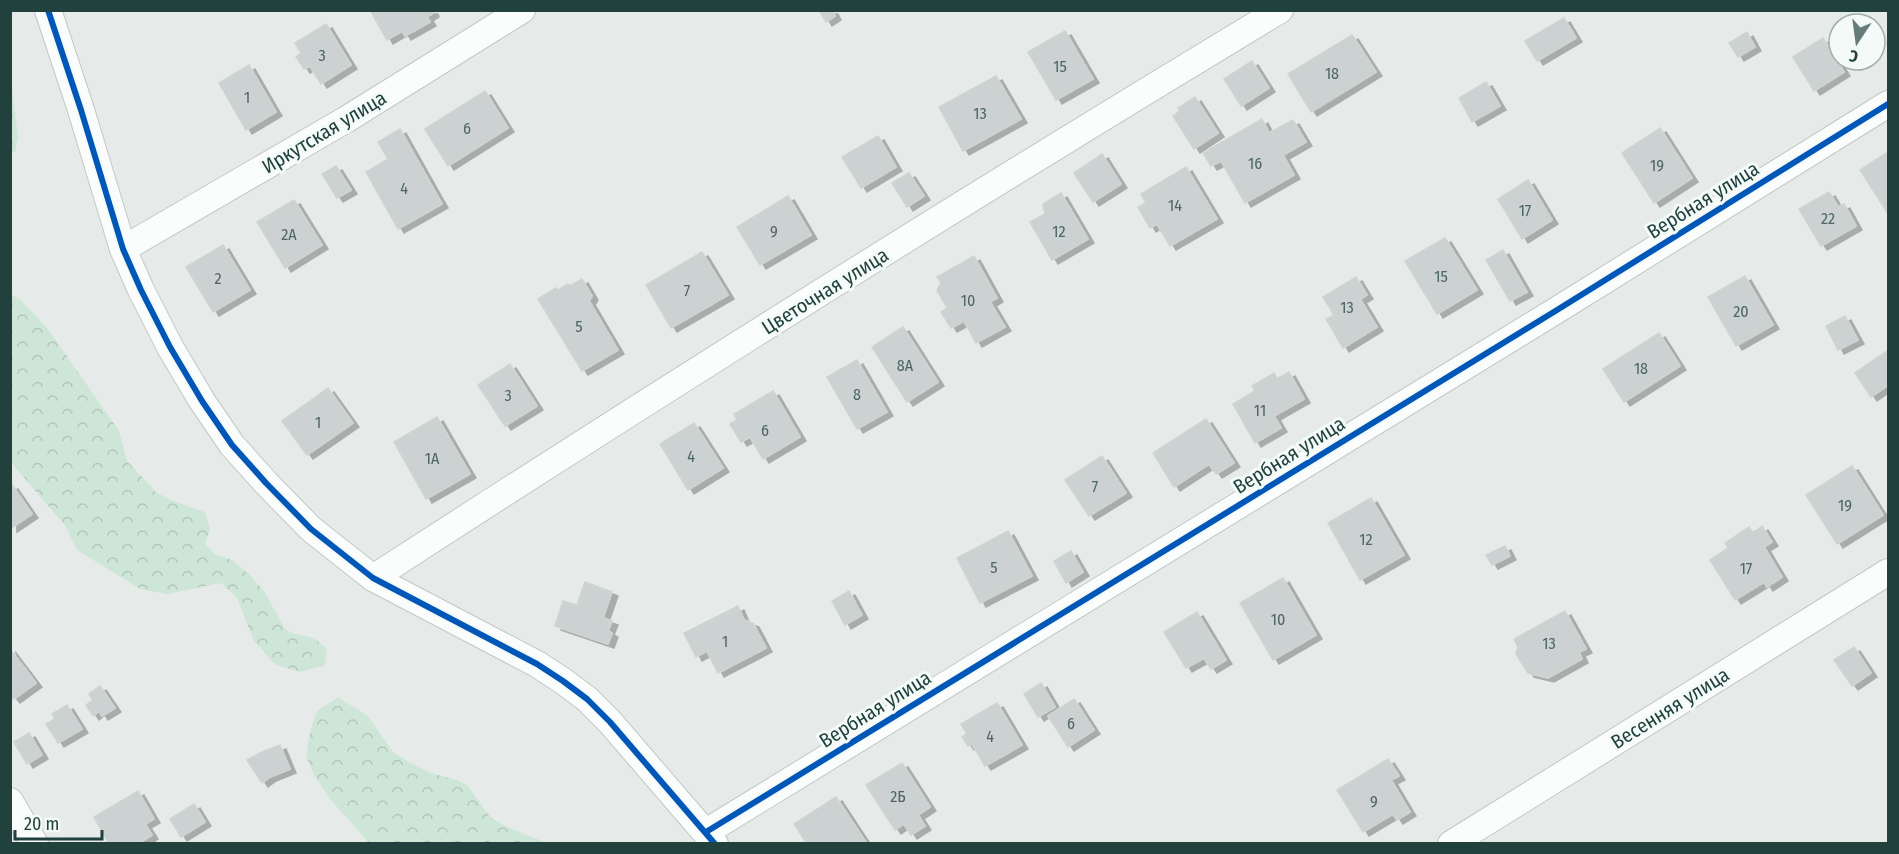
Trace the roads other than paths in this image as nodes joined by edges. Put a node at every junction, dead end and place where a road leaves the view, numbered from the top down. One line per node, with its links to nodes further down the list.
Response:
1 (48, 10): 5 (street)
2 (522, 10): 5 (street, Иркутская улица)
3 (1280, 10): 7 (street, Цветочная улица)
4 (1888, 104): 9 (street, Вербная улица)
5 (123, 249): 7 (street)
6 (1888, 572): 11 (street, Весенняя улица)
7 (373, 578): 9 (street)
8 (10, 801): 10 (street)
9 (710, 838)
10 (35, 843)
11 (1451, 843)

